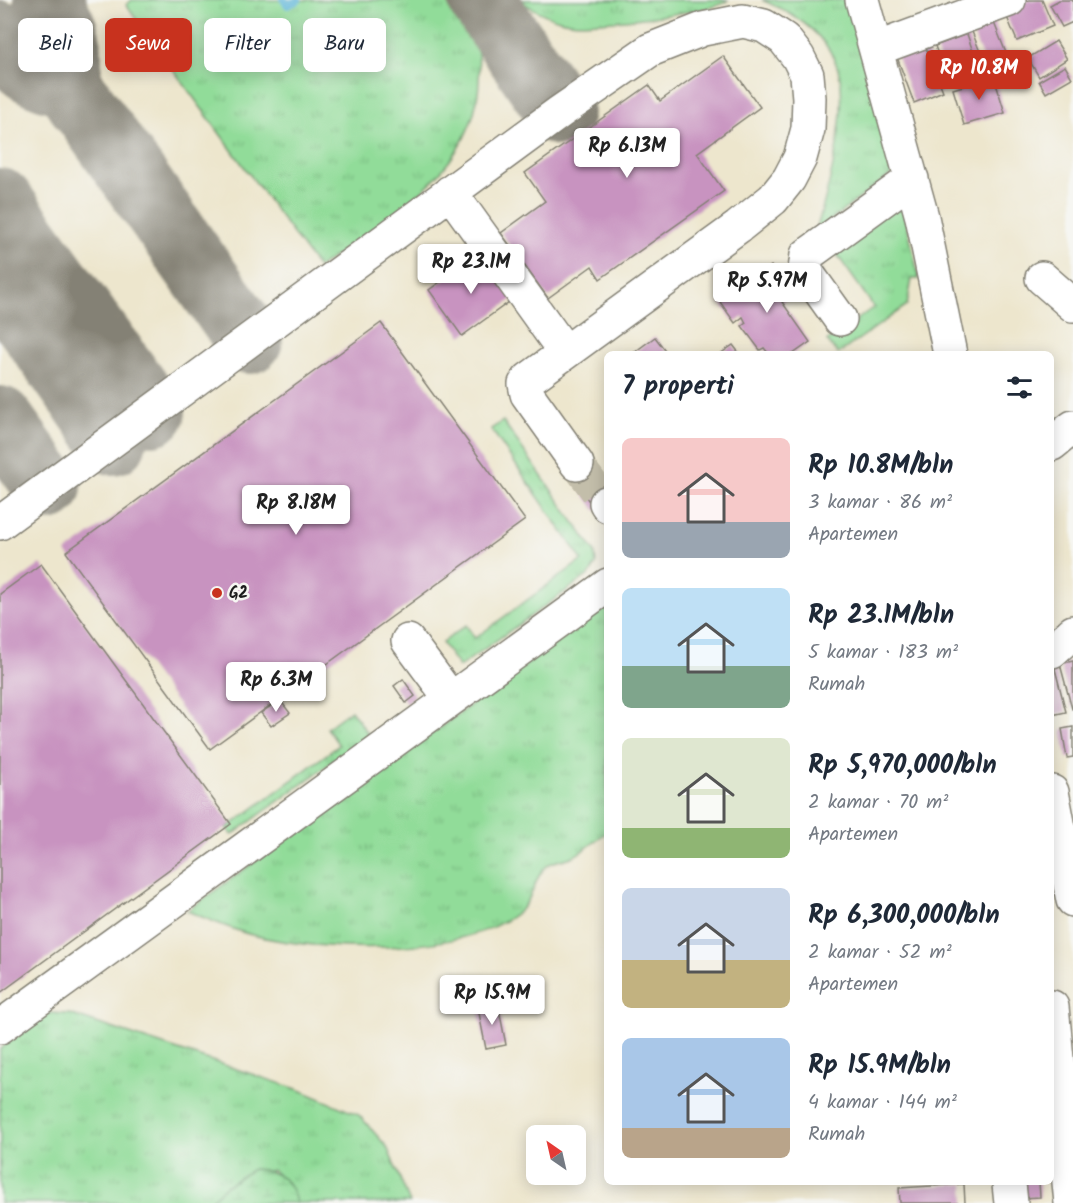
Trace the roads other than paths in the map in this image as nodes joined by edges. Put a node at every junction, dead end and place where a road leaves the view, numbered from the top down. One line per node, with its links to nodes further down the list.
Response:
1 (862, 0): 3 (street)
2 (1009, 0): 3 (street)
3 (876, 49): 4 (street)
4 (912, 179): 8 (street); 9 (street)
5 (450, 192): 10 (street); 10 (street); 14 (street)
6 (1042, 278): 7 (street)
7 (1073, 305)
8 (840, 319)
9 (939, 348)
10 (565, 352): 13 (street)
11 (1073, 427): 12 (street)
12 (1054, 442)
13 (577, 464)
14 (0, 523)
15 (604, 588): 19 (street)
16 (1073, 632): 18 (street)
17 (408, 641): 19 (street)
18 (1054, 649)
19 (451, 699): 22 (street)
20 (1054, 802): 21 (street)
21 (1073, 900)
22 (0, 1027)
23 (1054, 1048): 24 (street)
24 (1056, 1090): 25 (street)
25 (1071, 1203)

